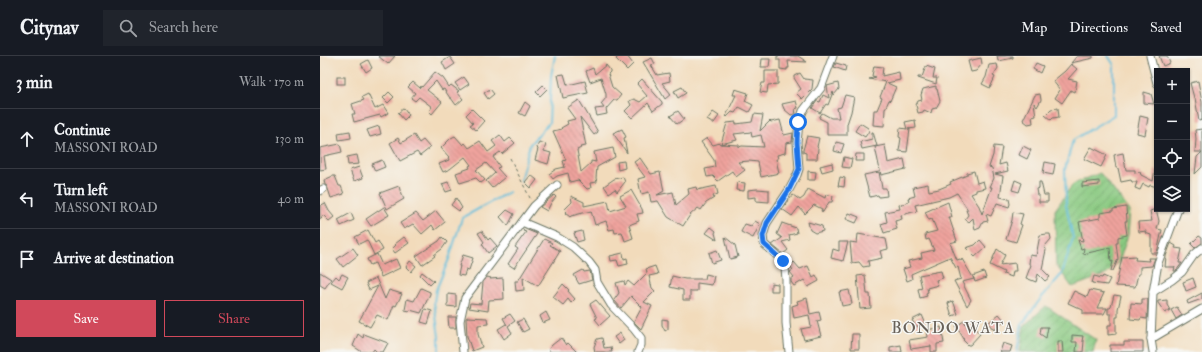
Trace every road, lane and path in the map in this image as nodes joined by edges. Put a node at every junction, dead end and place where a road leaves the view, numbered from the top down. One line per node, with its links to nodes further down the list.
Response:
1 (833, 56): 15 (street)
2 (1150, 56): 3 (street)
3 (1154, 71)
4 (510, 158): 6 (path)
5 (557, 186): 6 (street)
6 (534, 206): 8 (street)
7 (1177, 212): 10 (street)
8 (522, 222): 13 (street); 14 (street)
9 (1202, 248): 10 (street)
10 (1153, 292): 12 (street)
11 (1202, 309): 12 (street)
12 (1151, 339): 16 (street)
13 (463, 352)
14 (638, 352)
15 (789, 352)
16 (1153, 352)

